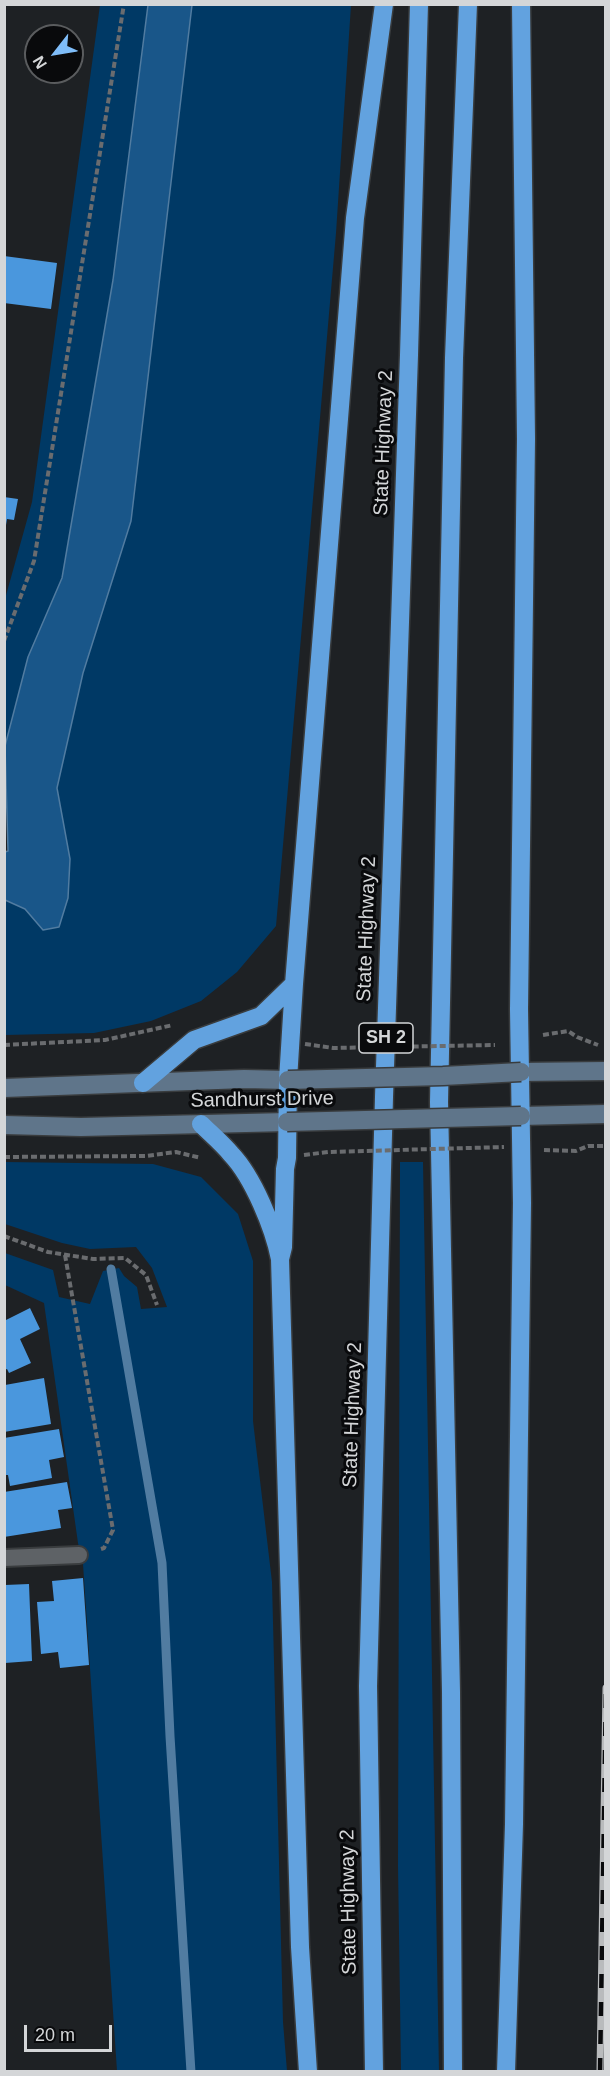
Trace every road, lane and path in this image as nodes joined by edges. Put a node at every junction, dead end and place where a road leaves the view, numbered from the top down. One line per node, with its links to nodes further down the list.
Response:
1 (124, 4): 6 (path)
2 (384, 4): 7 (highway)
3 (419, 4): 37 (highway, State Highway 2 / SH 2)
4 (468, 4): 38 (highway, SH 2)
5 (521, 4): 15 (highway)
6 (4, 641)
7 (294, 984): 16 (highway); 17 (highway)
8 (177, 1024): 11 (path)
9 (561, 1032): 13 (path)
10 (305, 1044): 12 (path, bridge)
11 (4, 1045)
12 (495, 1045)
13 (606, 1046)
14 (606, 1071): 15 (main road, Sandhurst Drive)
15 (521, 1072): 16 (main road, Sandhurst Drive, bridge); 20 (highway)
16 (288, 1080): 17 (main road, Sandhurst Drive); 21 (highway)
17 (143, 1083): 18 (main road, Sandhurst Drive)
18 (4, 1088)
19 (606, 1114): 20 (main road, Sandhurst Drive)
20 (521, 1116): 21 (main road, Sandhurst Drive, bridge); 39 (highway)
21 (287, 1122): 22 (main road, Sandhurst Drive); 32 (highway)
22 (201, 1124): 23 (main road, Sandhurst Drive); 32 (highway)
23 (4, 1125)
24 (606, 1146): 26 (path)
25 (504, 1147): 27 (path, bridge)
26 (564, 1151)
27 (304, 1155)
28 (4, 1157): 29 (path)
29 (207, 1162)
30 (4, 1236): 31 (path)
31 (65, 1255): 33 (path); 34 (path)
32 (280, 1259): 36 (highway)
33 (157, 1305)
34 (79, 1555): 35 (lane)
35 (4, 1558)
36 (308, 2072)
37 (374, 2072)
38 (453, 2072)
39 (506, 2072)

